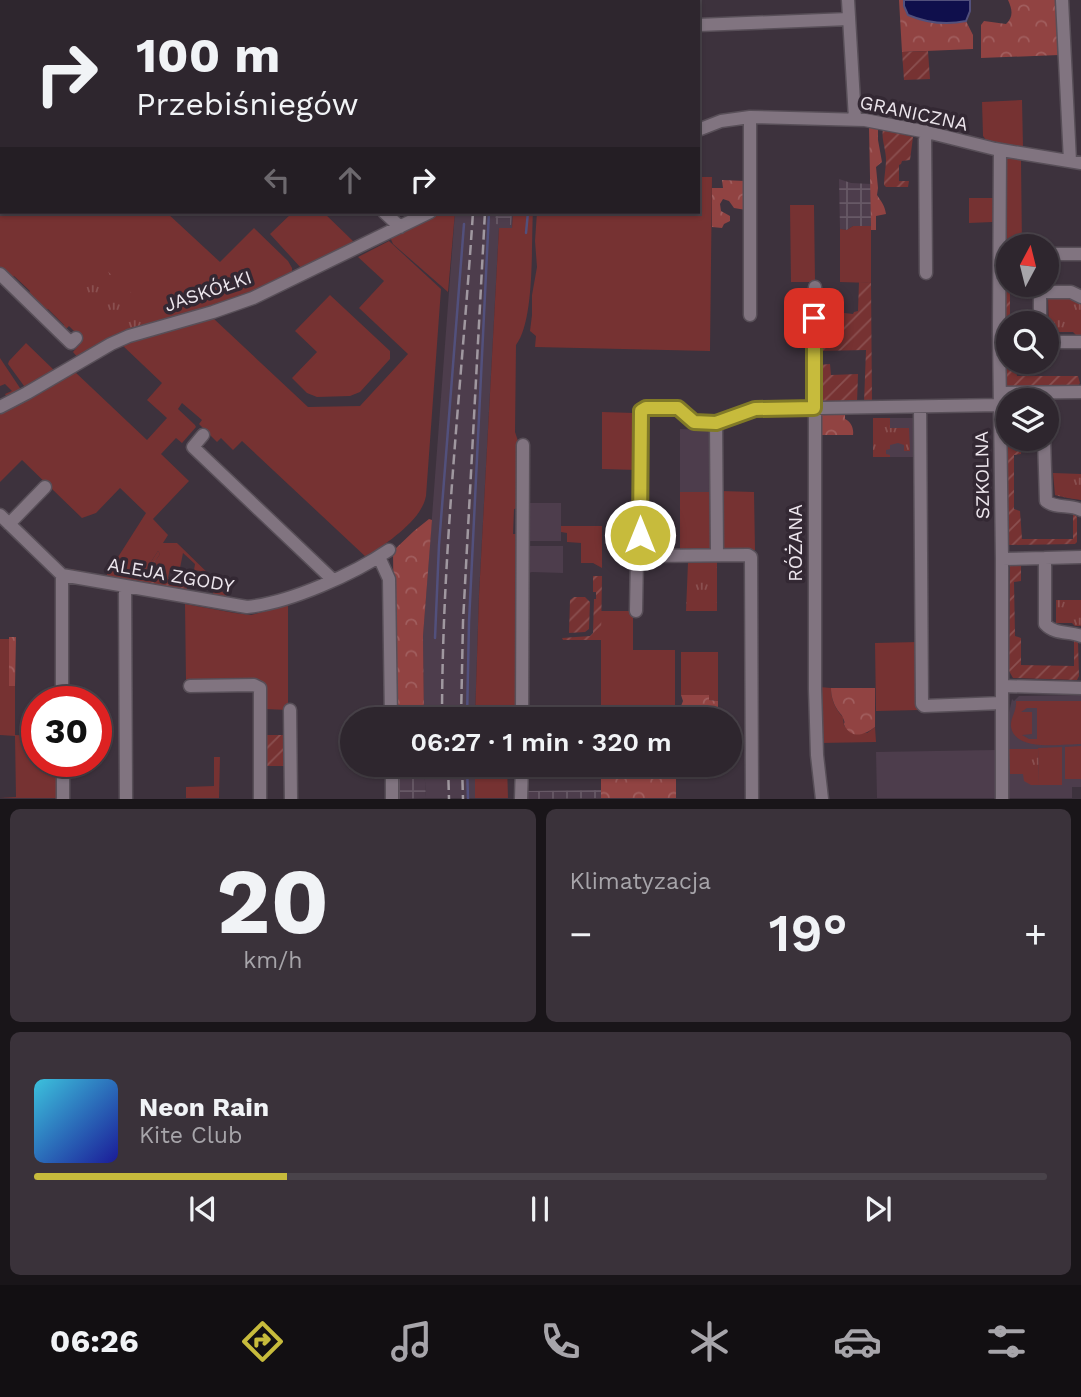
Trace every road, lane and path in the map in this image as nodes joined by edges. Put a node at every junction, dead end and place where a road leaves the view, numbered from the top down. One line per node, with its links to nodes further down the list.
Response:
1 (848, 0): 3 (street)
2 (1062, 0): 10 (street)
3 (849, 19): 4 (street); 6 (street)
4 (700, 25)
5 (750, 117): 6 (street, GRANICZNA); 7 (street, GRANICZNA); 23 (street)
6 (855, 119): 8 (street, GRANICZNA)
7 (700, 125)
8 (927, 132): 9 (street, GRANICZNA); 17 (street)
9 (1000, 150): 10 (street, GRANICZNA); 14 (street, SZKOLNA)
10 (1076, 162)
11 (386, 214): 13 (street)
12 (426, 214): 13 (street, JASKÓŁKI)
13 (400, 227): 31 (street, JASKÓŁKI)
14 (1002, 234)
15 (1059, 254): 16 (street)
16 (1081, 254)
17 (926, 273)
18 (0, 274): 24 (street)
19 (815, 287): 33 (street, RÓŻANA)
20 (1059, 290): 21 (street)
21 (1081, 297)
22 (1002, 298): 27 (street, SZKOLNA)
23 (750, 315)
24 (76, 338)
25 (1059, 342): 26 (street)
26 (1081, 342)
27 (1000, 388)
28 (1081, 392): 29 (street)
29 (1059, 394)
30 (996, 399): 32 (street)
31 (0, 407)
32 (920, 407): 33 (street); 56 (street)
33 (814, 408): 34 (street); 70 (street, RÓŻANA)
34 (716, 423): 42 (street); 43 (street)
35 (203, 435): 48 (street)
36 (523, 445): 58 (street)
37 (1001, 451): 46 (street, SZKOLNA)
38 (1044, 451): 40 (street)
39 (45, 487): 41 (street)
40 (1081, 510)
41 (5, 520): 47 (street)
42 (641, 554): 43 (street); 50 (street)
43 (717, 555): 69 (street)
44 (1081, 557): 45 (street)
45 (1045, 558): 46 (street); 51 (street)
46 (1002, 559): 54 (street, SZKOLNA)
47 (62, 575): 49 (street, ALEJA ZGODY); 52 (street)
48 (333, 580): 49 (street, ALEJA ZGODY); 57 (street, ALEJA ZGODY)
49 (125, 586): 64 (street)
50 (636, 611)
51 (1081, 636)
52 (62, 686)
53 (190, 686): 65 (street)
54 (1002, 687): 55 (street); 56 (street, SZKOLNA)
55 (1081, 688)
56 (1002, 703): 71 (street, SZKOLNA)
57 (391, 707)
58 (522, 707)
59 (290, 710): 66 (street)
60 (63, 777): 63 (street)
61 (392, 777): 67 (street)
62 (522, 777): 68 (street)
63 (63, 799)
64 (126, 799)
65 (260, 799)
66 (291, 799)
67 (392, 799)
68 (521, 799)
69 (752, 799)
70 (822, 799)
71 (1002, 799)

